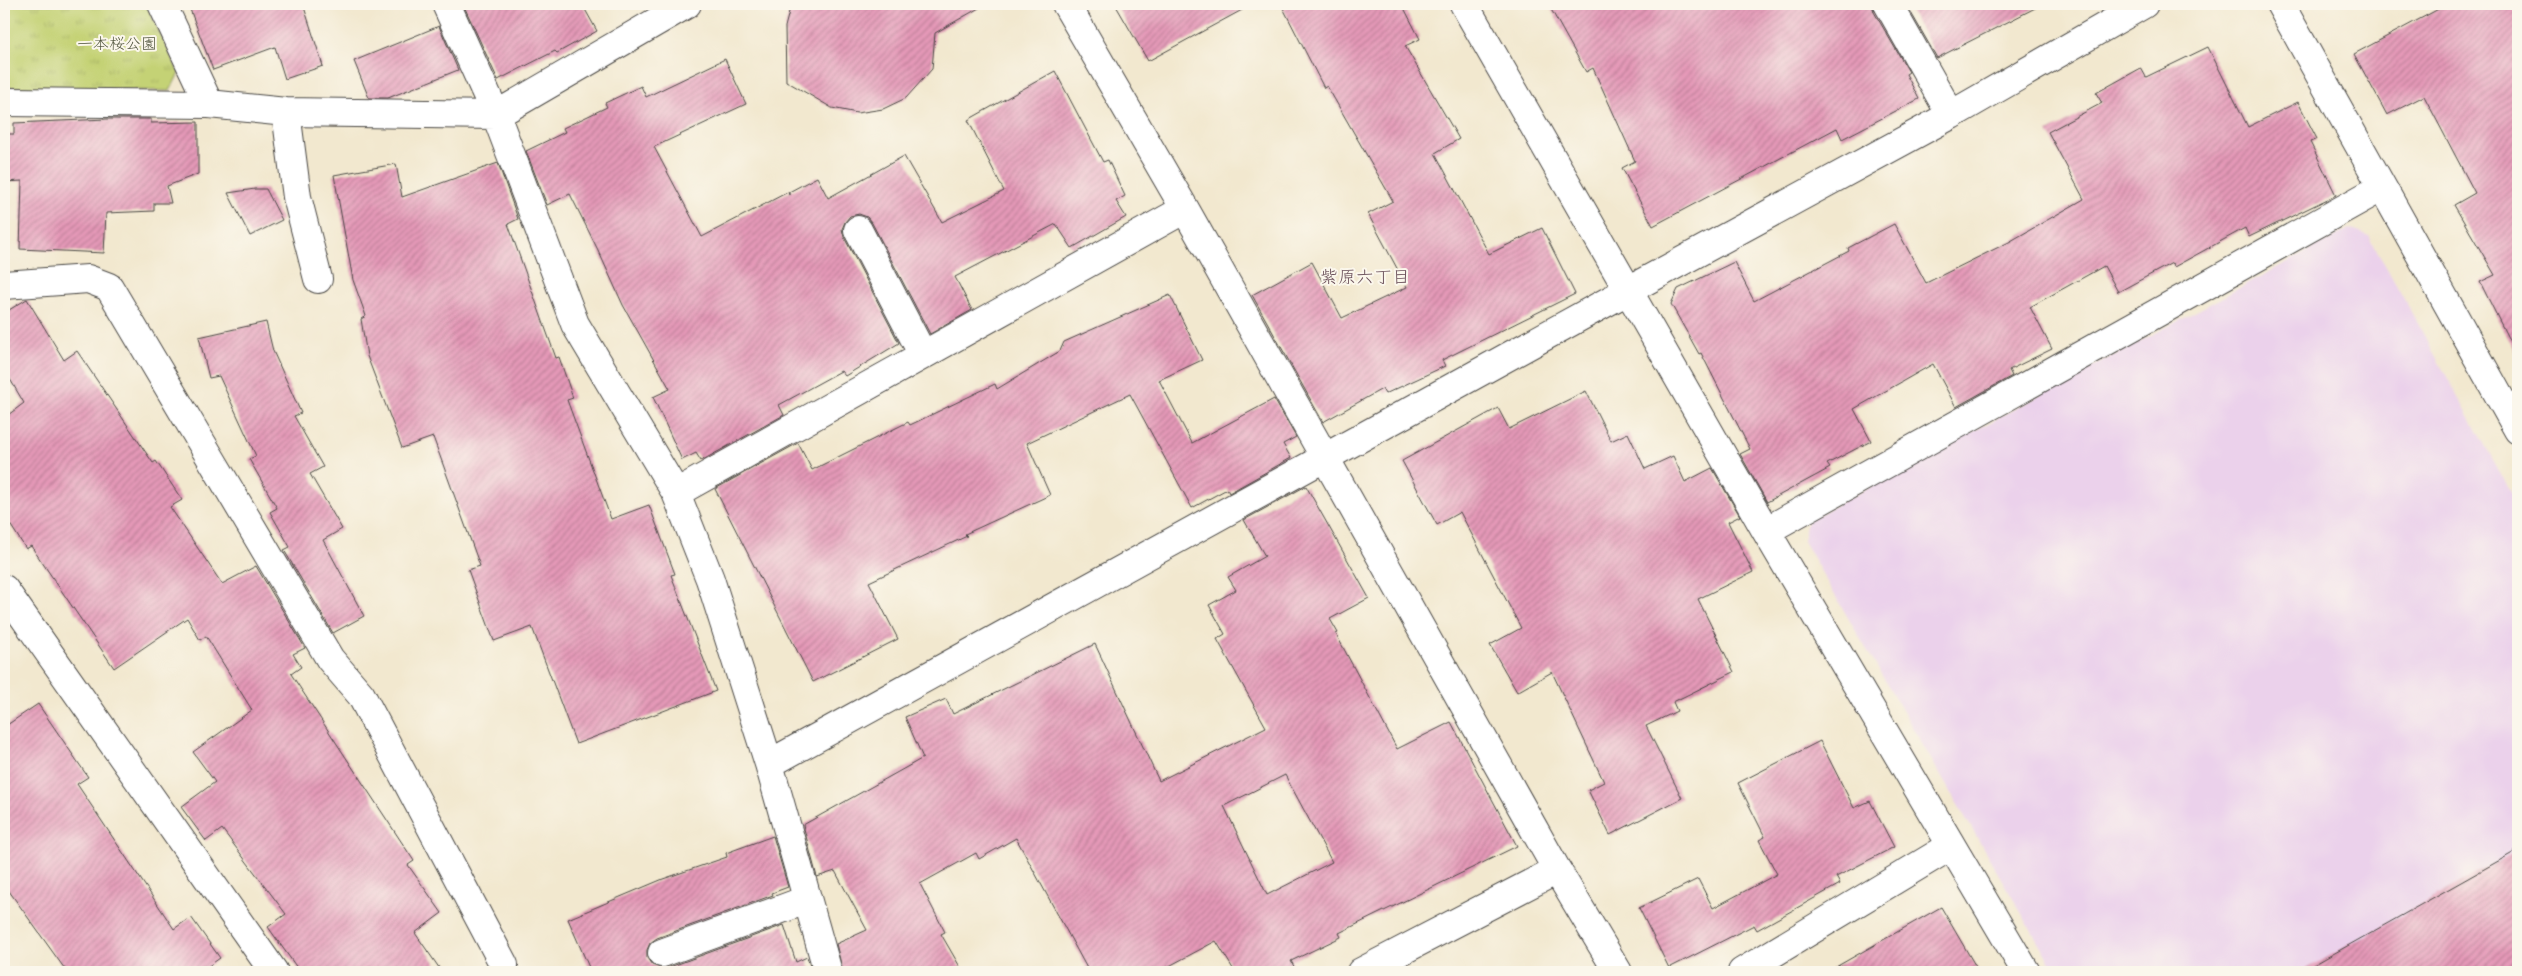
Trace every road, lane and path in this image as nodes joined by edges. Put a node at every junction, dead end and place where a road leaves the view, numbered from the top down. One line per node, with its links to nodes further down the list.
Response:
1 (162, 4): 10 (street)
2 (446, 4): 12 (street)
3 (687, 4): 12 (street)
4 (1066, 4): 15 (street)
5 (1464, 4): 19 (street)
6 (1888, 4): 13 (street)
7 (2144, 4): 13 (street)
8 (2280, 4): 14 (street)
9 (4, 102): 10 (street)
10 (209, 104): 11 (street)
11 (286, 112): 12 (street); 17 (street)
12 (496, 115): 23 (street)
13 (1951, 115): 19 (street)
14 (2381, 188): 21 (street); 24 (street)
15 (1185, 210): 20 (street); 22 (street)
16 (858, 230): 20 (street)
17 (318, 279)
18 (4, 285): 31 (street)
19 (1626, 291): 22 (street); 24 (street)
20 (923, 355): 23 (street)
21 (2518, 430)
22 (1324, 458): 26 (street); 28 (street)
23 (676, 493): 26 (street)
24 (1766, 531): 27 (street)
25 (4, 589): 32 (street)
26 (769, 764): 29 (street)
27 (1952, 846): 36 (street); 37 (street)
28 (1557, 870): 34 (street); 35 (street)
29 (806, 900): 30 (street); 33 (street)
30 (662, 953)
31 (504, 965)
32 (274, 972)
33 (828, 972)
34 (1360, 972)
35 (1618, 972)
36 (1742, 972)
37 (2026, 972)

